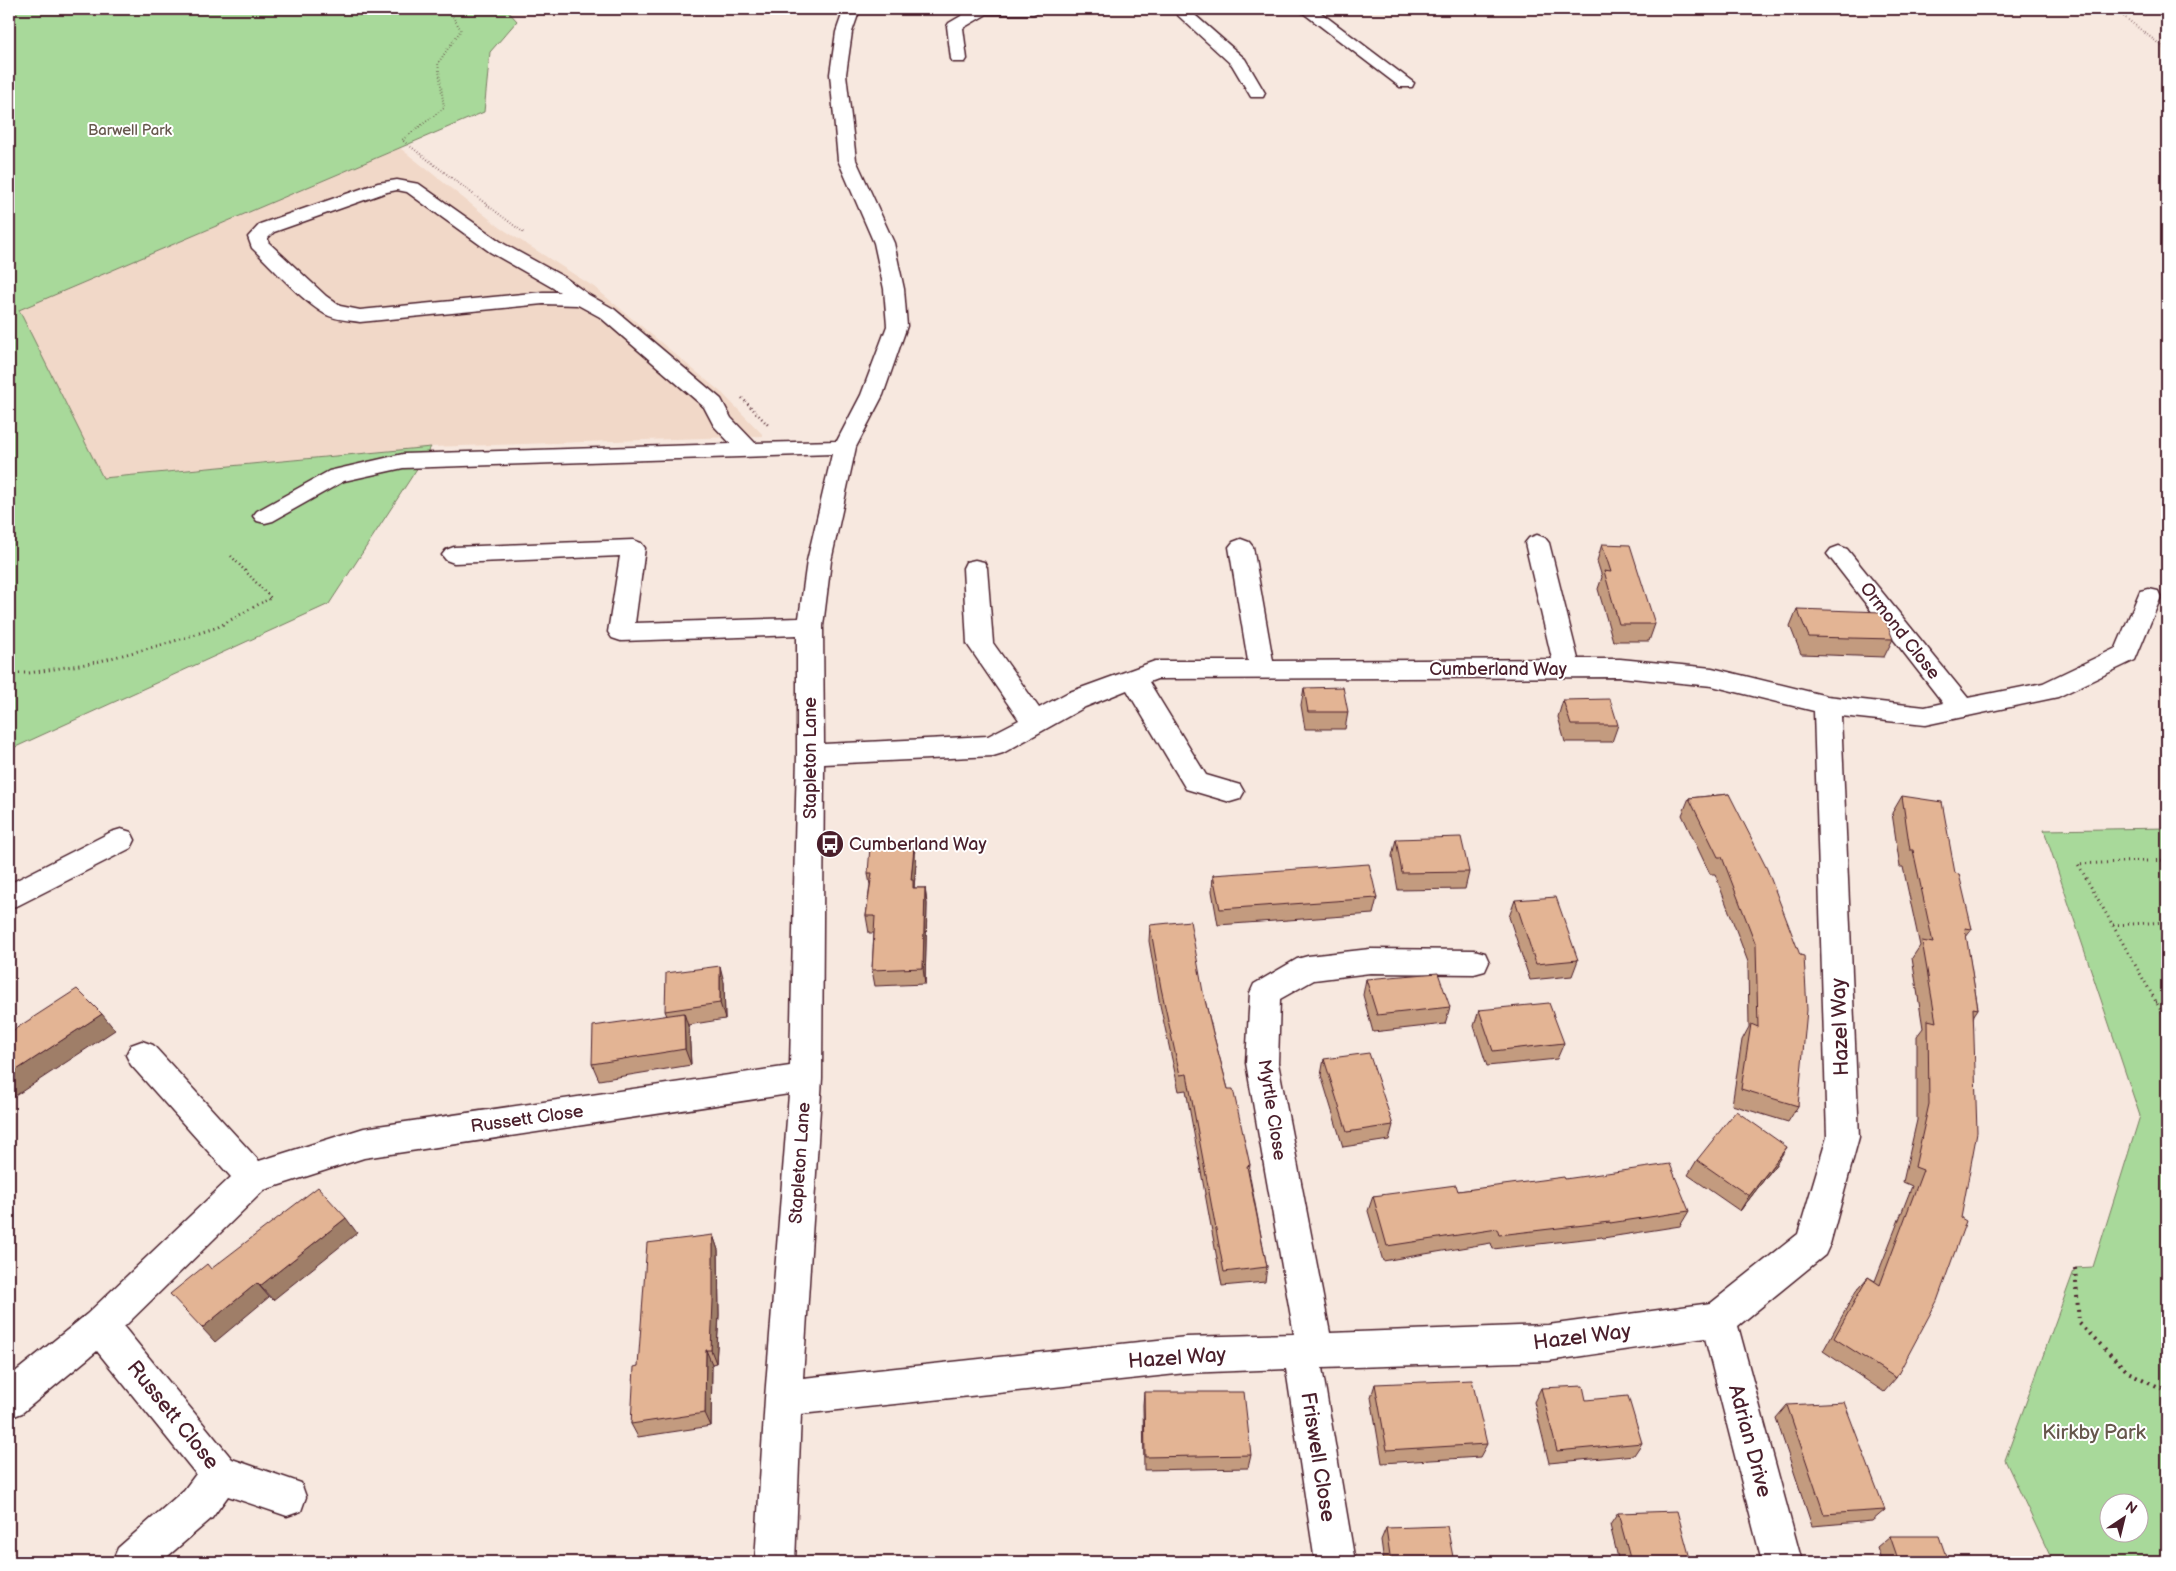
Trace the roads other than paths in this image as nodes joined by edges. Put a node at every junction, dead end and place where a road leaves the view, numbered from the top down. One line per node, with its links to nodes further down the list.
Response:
1 (852, 9): 11 (street, Stapleton Lane)
2 (984, 9): 3 (street); 7 (street)
3 (1016, 9): 4 (street)
4 (1033, 9)
5 (1179, 9): 9 (street)
6 (1306, 9): 8 (street)
7 (959, 59)
8 (1406, 83)
9 (1257, 93)
10 (582, 299): 10 (street); 12 (street)
11 (845, 447): 12 (street); 20 (street, Stapleton Lane)
12 (750, 451): 13 (street)
13 (265, 516)
14 (1538, 543): 21 (street)
15 (1240, 547): 22 (street)
16 (1839, 554): 25 (street, Ormond Close)
17 (454, 555): 20 (street)
18 (975, 568): 26 (street)
19 (2149, 597): 25 (street, Cumberland Way)
20 (810, 626): 27 (street, Stapleton Lane)
21 (1567, 668): 22 (street, Cumberland Way); 24 (street, Cumberland Way)
22 (1262, 670): 23 (street, Cumberland Way)
23 (1133, 678): 26 (street, Cumberland Way); 28 (street)
24 (1827, 705): 25 (street, Cumberland Way); 35 (street, Hazel Way)
25 (1962, 709)
26 (1035, 722): 27 (street, Cumberland Way)
27 (811, 755): 33 (street, Stapleton Lane)
28 (1230, 792)
29 (121, 840): 30 (street)
30 (9, 897)
31 (1474, 962): 37 (street, Myrtle Close)
32 (142, 1055): 34 (street)
33 (806, 1078): 34 (street, Russett Close); 38 (street, Stapleton Lane)
34 (253, 1178): 36 (street, Russett Close)
35 (1718, 1319): 37 (street, Hazel Way); 45 (street, Adrian Drive)
36 (100, 1326): 39 (street, Russett Close); 40 (street, Russett Close)
37 (1308, 1351): 38 (street, Hazel Way); 44 (street, Friswell Close)
38 (783, 1398): 43 (street, Stapleton Lane)
39 (9, 1400)
40 (220, 1474): 41 (street, Russett Close); 42 (street)
41 (287, 1497)
42 (132, 1562)
43 (774, 1562)
44 (1335, 1562)
45 (1782, 1562)

